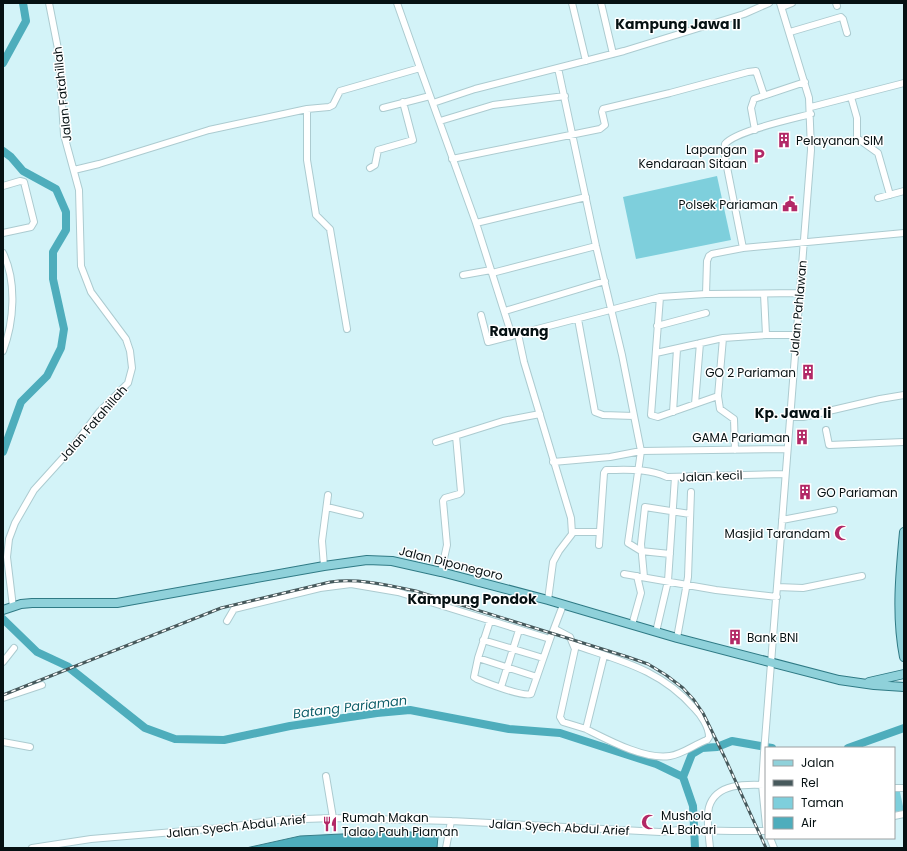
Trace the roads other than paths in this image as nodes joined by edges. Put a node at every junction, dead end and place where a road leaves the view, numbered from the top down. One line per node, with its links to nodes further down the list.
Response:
1 (49, 3): 31 (street, Jalan Fatahillah)
2 (397, 3): 12 (street)
3 (572, 3): 11 (street)
4 (601, 3): 10 (street)
5 (769, 3): 10 (street)
6 (792, 3): 7 (street)
7 (781, 5): 8 (street, Jalan Pahlawan)
8 (790, 32): 9 (street); 14 (street, Jalan Pahlawan)
9 (847, 33)
10 (613, 54): 11 (street)
11 (586, 61): 13 (street)
12 (420, 68): 16 (street); 24 (street)
13 (558, 68): 17 (street); 21 (street)
14 (805, 82): 18 (street); 22 (street, Jalan Pahlawan)
15 (904, 84): 19 (street)
16 (430, 96): 20 (street); 21 (street)
17 (565, 96): 26 (street); 28 (street)
18 (764, 96): 27 (street); 28 (street)
19 (851, 97): 22 (street); 34 (street)
20 (403, 102): 23 (street); 30 (street)
21 (433, 103): 26 (street)
22 (811, 107): 25 (street, Jalan Pahlawan)
23 (382, 108)
24 (307, 109): 31 (street); 57 (street)
25 (811, 114): 27 (street); 40 (street, Jalan Pahlawan)
26 (440, 121): 29 (street)
27 (755, 130): 42 (street)
28 (574, 135): 29 (street); 35 (street)
29 (452, 159): 37 (street)
30 (370, 168)
31 (74, 170): 110 (street, Jalan Fatahillah)
32 (3, 186): 39 (street)
33 (904, 191): 34 (street)
34 (890, 195): 36 (street)
35 (586, 197): 37 (street); 41 (street)
36 (878, 198)
37 (476, 224): 44 (street)
38 (904, 233): 40 (street)
39 (3, 234)
40 (804, 243): 42 (street); 47 (street, Jalan Pahlawan)
41 (596, 246): 44 (street); 46 (street)
42 (743, 248): 48 (street)
43 (3, 253): 64 (street)
44 (492, 271): 45 (street); 52 (street)
45 (463, 276)
46 (605, 281): 51 (street); 52 (street)
47 (799, 293): 49 (street); 60 (street, Jalan Pahlawan)
48 (706, 294): 49 (street); 50 (street)
49 (764, 294): 59 (street)
50 (660, 297): 51 (street); 56 (street)
51 (612, 310): 55 (street); 71 (street)
52 (505, 311): 58 (street)
53 (706, 313): 56 (street)
54 (481, 315): 58 (street)
55 (578, 319): 58 (street); 71 (street)
56 (657, 326): 65 (street)
57 (347, 329)
58 (515, 335): 70 (street)
59 (766, 335): 60 (street); 61 (street)
60 (796, 335): 72 (street, Jalan Pahlawan)
61 (723, 338): 62 (street); 67 (street)
62 (700, 343): 63 (street); 68 (street)
63 (677, 349): 65 (street); 69 (street)
64 (3, 351)
65 (656, 353): 69 (street)
66 (904, 395): 72 (street)
67 (718, 396): 68 (street); 78 (street)
68 (695, 404): 69 (street)
69 (673, 412)
70 (540, 414): 74 (street); 80 (street)
71 (634, 416): 79 (street)
72 (790, 417): 77 (street, Jalan Pahlawan)
73 (826, 430): 76 (street)
74 (456, 436): 75 (street); 99 (street)
75 (436, 442)
76 (904, 442)
77 (787, 449): 78 (street); 82 (street, Jalan Pahlawan)
78 (735, 450): 79 (street)
79 (641, 451): 80 (street); 81 (street)
80 (553, 462): 92 (street)
81 (638, 470): 83 (street, Jalan kecil); 93 (street, Jalan kecil); 96 (street)
82 (786, 474): 83 (street, Jalan kecil); 91 (street, Jalan Pahlawan)
83 (675, 477): 87 (street)
84 (691, 492): 89 (street)
85 (328, 495): 86 (street)
86 (327, 507): 90 (street); 98 (street)
87 (672, 510): 89 (street); 96 (street); 97 (street)
88 (834, 510): 91 (street)
89 (690, 514): 105 (street)
90 (360, 515)
91 (782, 520): 106 (street, Jalan Pahlawan)
92 (573, 532): 93 (street); 108 (street)
93 (600, 532): 95 (street)
94 (904, 532): 114 (main road)
95 (599, 545)
96 (642, 551): 97 (street); 103 (street)
97 (670, 554): 104 (street)
98 (324, 566): 99 (main road, Jalan Diponegoro); 110 (main road, Jalan Diponegoro)
99 (441, 572): 108 (main road, Jalan Diponegoro)
100 (624, 574): 101 (street)
101 (637, 576): 103 (street); 113 (street)
102 (862, 576): 106 (street)
103 (644, 577): 104 (street)
104 (668, 581): 105 (street); 117 (street)
105 (688, 584): 107 (street); 118 (street)
106 (777, 587): 107 (street, Jalan Pahlawan)
107 (777, 597): 129 (street, Jalan Pahlawan)
108 (548, 600): 109 (main road, Jalan Diponegoro)
109 (563, 604): 113 (main road, Jalan Diponegoro); 115 (street)
110 (7, 609)
111 (227, 621): 112 (street)
112 (490, 621): 116 (street); 120 (street)
113 (632, 625): 117 (main road, Jalan Diponegoro)
114 (902, 628): 125 (main road)
115 (555, 629): 119 (street); 121 (street)
116 (519, 630): 119 (street); 123 (street)
117 (656, 632): 118 (main road, Jalan Diponegoro)
118 (677, 638): 129 (main road, Jalan Diponegoro)
119 (550, 639): 127 (street)
120 (483, 640): 123 (street); 126 (street)
121 (575, 645): 124 (street); 138 (street)
122 (14, 648): 128 (street)
123 (513, 649): 127 (street); 130 (street)
124 (604, 656): 138 (street); 138 (street)
125 (904, 657)
126 (478, 658): 130 (street); 135 (street)
127 (543, 658): 132 (street)
128 (3, 662)
129 (772, 664): 133 (main road, Jalan Diponegoro); 142 (street, Jalan Pahlawan)
130 (507, 668): 132 (street); 135 (street)
131 (904, 674): 133 (main road, Jalan Diponegoro)
132 (537, 677): 135 (street)
133 (858, 683): 136 (main road, Jalan Diponegoro)
134 (42, 685): 137 (street)
135 (501, 687)
136 (904, 687)
137 (3, 698)
138 (586, 729)
139 (3, 742): 140 (street)
140 (30, 747)
141 (326, 776): 144 (street)
142 (764, 785): 143 (street, Jalan Pahlawan); 150 (street)
143 (765, 806)
144 (333, 818): 145 (street, Jalan Syech Abdul Arief); 147 (street, Jalan Syech Abdul Arief)
145 (451, 821): 146 (street, Jalan Syech Abdul Arief, bridge); 149 (street)
146 (765, 831)
147 (41, 847): 148 (street, Jalan Syech Abdul Arief)
148 (32, 848)
149 (446, 848)
150 (710, 848)

